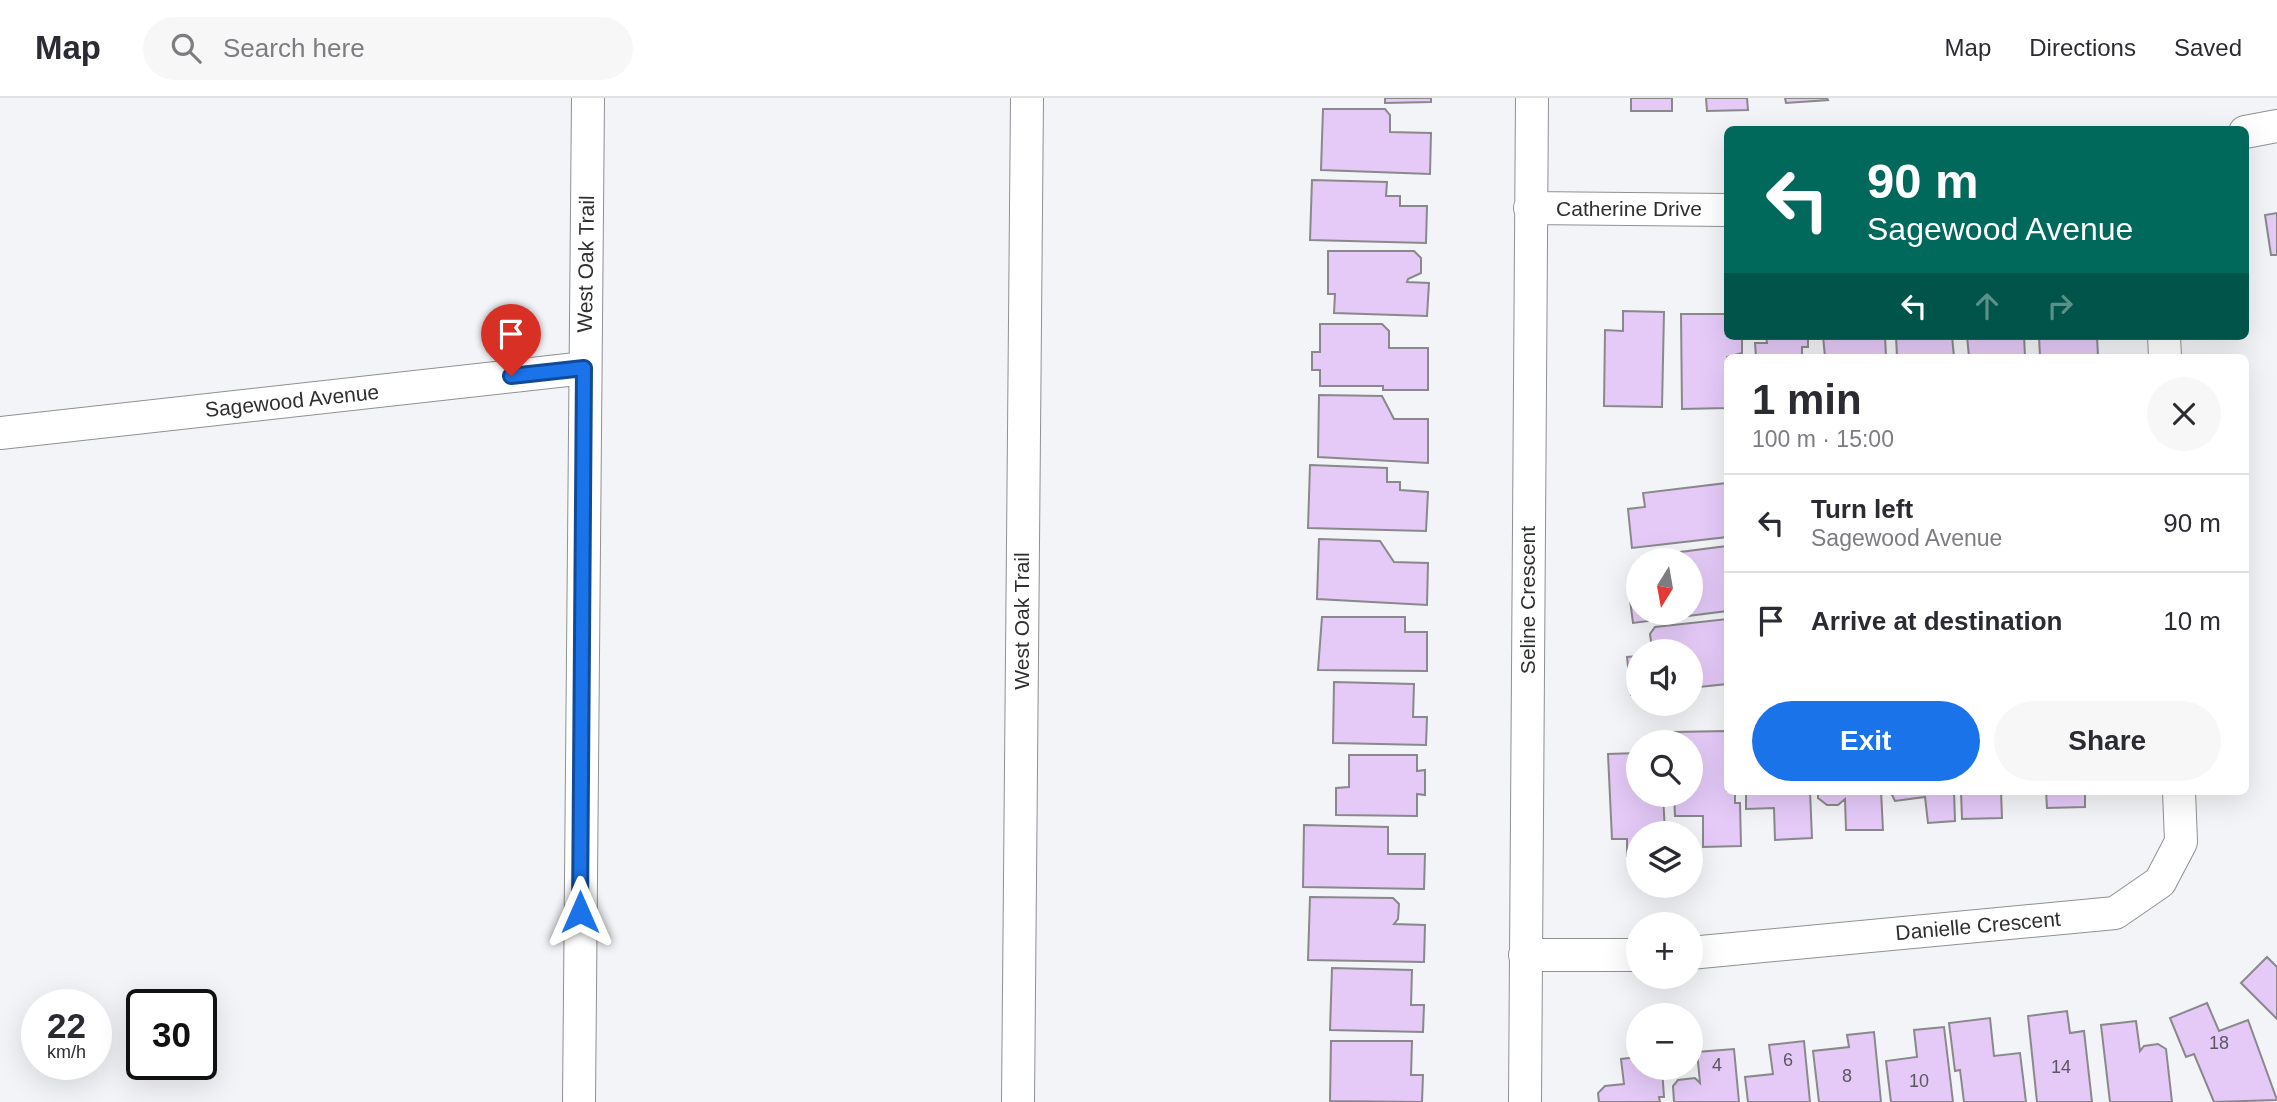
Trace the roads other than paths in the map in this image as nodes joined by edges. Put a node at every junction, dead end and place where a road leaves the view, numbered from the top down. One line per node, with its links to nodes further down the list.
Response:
1 (588, 98): 8 (street, West Oak Trail)
2 (1027, 98): 15 (street, West Oak Trail)
3 (1532, 98): 6 (street, Seline Crescent)
4 (2277, 126): 5 (street)
5 (2249, 131)
6 (1530, 208): 7 (street, Catherine Drive); 12 (street, Seline Crescent)
7 (1724, 210)
8 (584, 368): 9 (street, Sagewood Avenue); 14 (street, West Oak Trail)
9 (0, 433)
10 (2179, 795): 11 (street, Danielle Crescent)
11 (1703, 952)
12 (1525, 955): 13 (street); 16 (street, Seline Crescent)
13 (1626, 955)
14 (579, 1102)
15 (1018, 1102)
16 (1525, 1102)

